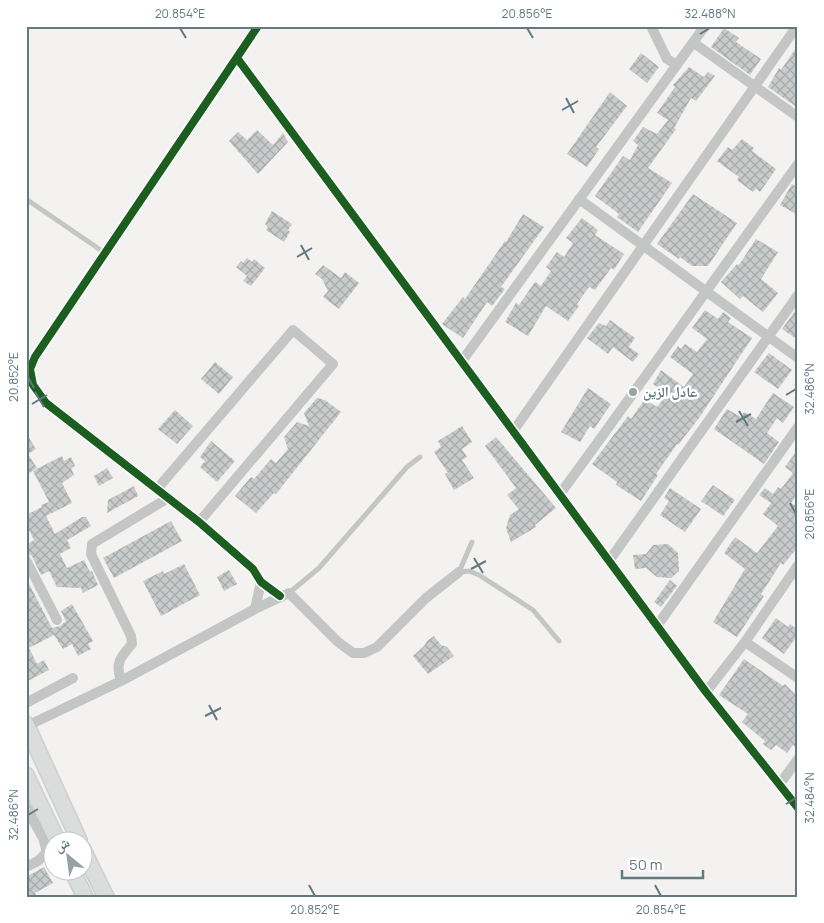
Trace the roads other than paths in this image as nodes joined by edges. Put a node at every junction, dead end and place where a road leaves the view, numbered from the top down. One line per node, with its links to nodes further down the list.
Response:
1 (258, 26): 6 (street)
2 (651, 26): 7 (street)
3 (705, 26): 5 (street)
4 (797, 26): 8 (street)
5 (694, 42): 7 (street); 8 (street)
6 (237, 58): 14 (street); 19 (street)
7 (676, 65): 12 (street)
8 (756, 86): 9 (street); 13 (street)
9 (798, 117)
10 (798, 164): 15 (street)
11 (26, 199): 14 (lane)
12 (579, 199): 13 (street); 19 (street)
13 (643, 246): 15 (street); 21 (street)
14 (105, 253): 23 (street)
15 (705, 292): 17 (street); 24 (street)
16 (798, 295): 17 (street)
17 (768, 337): 18 (street); 29 (street)
18 (798, 358)
19 (462, 361): 21 (street)
20 (798, 427): 37 (street)
21 (514, 430): 24 (street)
22 (420, 456): 34 (lane)
23 (157, 489): 25 (street); 26 (street)
24 (560, 494): 29 (street)
25 (168, 498): 26 (street); 42 (street)
26 (199, 522): 33 (street)
27 (472, 542): 31 (lane)
28 (26, 560): 36 (street)
29 (609, 561): 37 (street)
30 (798, 566): 32 (street)
31 (459, 572): 34 (street); 38 (lane)
32 (794, 580): 39 (street)
33 (261, 582): 34 (street); 35 (street)
34 (285, 595): 35 (street)
35 (255, 609): 42 (street)
36 (57, 620)
37 (657, 626): 43 (street)
38 (559, 641)
39 (744, 642): 41 (street); 43 (street)
40 (73, 678): 44 (street)
41 (798, 678)
42 (121, 681): 45 (street)
43 (706, 692): 48 (street)
44 (26, 703)
45 (27, 725): 52 (main road)
46 (798, 759): 48 (street)
47 (26, 775): 51 (main road)
48 (779, 785): 50 (street)
49 (26, 807): 53 (street)
50 (798, 808)
51 (52, 830)
52 (74, 830)
53 (26, 867)
54 (92, 868): 57 (main road)
55 (76, 880): 56 (main road)
56 (84, 897)
57 (106, 897)

